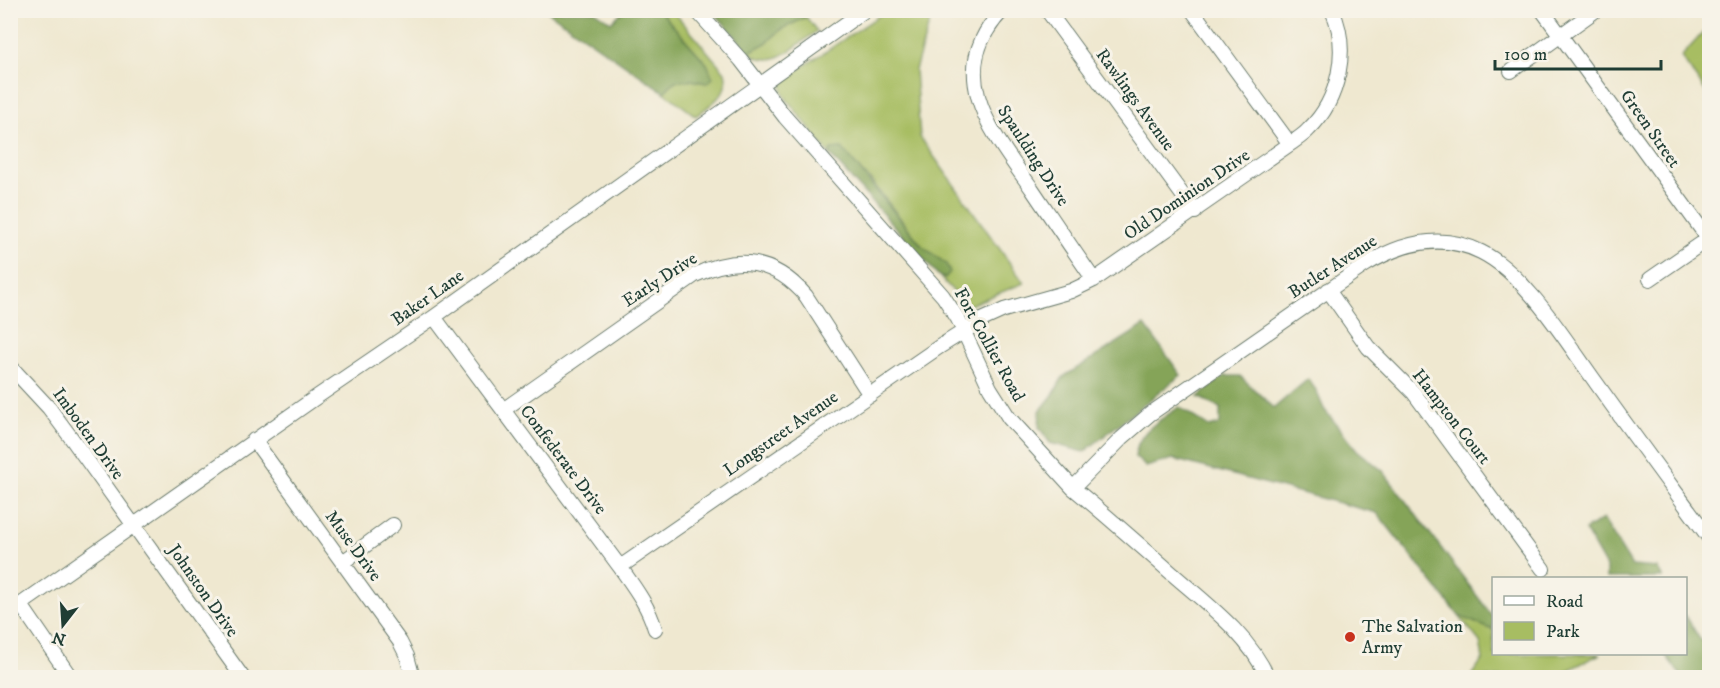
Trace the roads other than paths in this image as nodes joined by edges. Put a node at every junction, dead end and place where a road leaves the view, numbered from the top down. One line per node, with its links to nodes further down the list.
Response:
1 (696, 10): 11 (street, Fort Collier Road)
2 (865, 10): 11 (street, Baker Lane)
3 (1003, 10): 16 (street, Spaulding Drive)
4 (1047, 10): 13 (street, Rawlings Avenue)
5 (1192, 10): 12 (street)
6 (1332, 10): 12 (street, Old Dominion Drive)
7 (1542, 10): 9 (street, Green Street)
8 (1596, 10): 9 (street)
9 (1561, 36): 10 (street); 14 (street, Green Street)
10 (1511, 70)
11 (761, 85): 18 (street, Baker Lane); 19 (street, Fort Collier Road)
12 (1290, 144): 13 (street, Old Dominion Drive)
13 (1195, 212): 16 (street, Old Dominion Drive)
14 (1709, 240): 15 (street, Green Street)
15 (1650, 279)
16 (1094, 280): 19 (street, Old Dominion Drive)
17 (1328, 290): 24 (street, Butler Avenue); 27 (street, Butler Avenue); 30 (street, Hampton Court)
18 (434, 317): 22 (street, Confederate Drive); 23 (street, Baker Lane)
19 (964, 331): 21 (street, Longstreet Avenue); 24 (street, Fort Collier Road)
20 (10, 366): 25 (street, Imboden Drive)
21 (870, 394): 22 (street, Early Drive); 29 (street, Longstreet Avenue)
22 (503, 410): 29 (street, Confederate Drive)
23 (254, 440): 25 (street, Baker Lane); 28 (street, Muse Drive)
24 (1073, 488): 36 (street, Fort Collier Road)
25 (135, 524): 31 (street, Baker Lane); 34 (street, Johnston Drive)
26 (393, 525): 28 (street)
27 (1710, 538)
28 (343, 562): 35 (street, Muse Drive)
29 (620, 567): 32 (street, Confederate Drive)
30 (1543, 570)
31 (16, 609): 33 (street)
32 (655, 629)
33 (71, 678)
34 (243, 678)
35 (413, 678)
36 (1268, 678)

